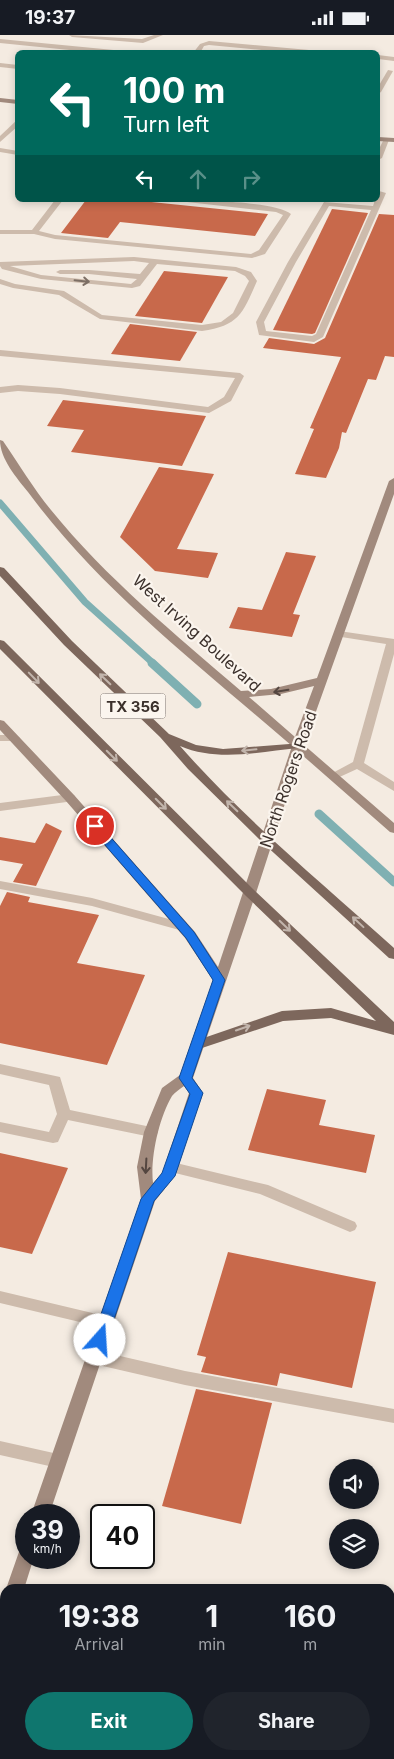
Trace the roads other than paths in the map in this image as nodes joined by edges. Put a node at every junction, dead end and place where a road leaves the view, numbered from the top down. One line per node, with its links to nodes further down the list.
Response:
1 (72, 35): 2 (lane)
2 (160, 35)
3 (0, 41): 4 (lane)
4 (93, 50)
5 (198, 50): 6 (lane)
6 (287, 50)
7 (380, 57): 8 (lane)
8 (394, 59)
9 (0, 65): 10 (lane)
10 (15, 67)
11 (389, 71): 12 (lane)
12 (380, 88)
13 (0, 100): 14 (street)
14 (15, 102)
15 (15, 124): 16 (lane)
16 (0, 139)
17 (390, 140): 20 (lane)
18 (0, 150): 19 (lane)
19 (15, 152)
20 (380, 155)
21 (57, 202): 25 (lane)
22 (205, 202): 25 (lane)
23 (379, 202): 24 (lane)
24 (376, 208): 24 (lane)
25 (34, 232): 26 (lane)
26 (0, 233)
27 (155, 261): 28 (lane); 28 (lane, one-way to 27); 29 (lane)
28 (0, 265)
29 (0, 281)
30 (0, 353): 31 (lane)
31 (0, 390)
32 (0, 443): 39 (street, West Irving Boulevard)
33 (394, 481): 35 (street, North Rogers Road)
34 (0, 570): 41 (main road, TX 356, one-way to 34)
35 (339, 634): 36 (lane); 38 (street, North Rogers Road)
36 (393, 642): 45 (lane)
37 (0, 643): 53 (main road, TX 356, one-way to 53)
38 (322, 680): 39 (street, one-way to 39); 44 (street, North Rogers Road)
39 (239, 694): 44 (street, West Irving Boulevard)
40 (0, 723): 43 (street)
41 (164, 735): 44 (main road, one-way to 41); 51 (main road, TX 356, one-way to 41)
42 (0, 738): 43 (lane)
43 (14, 738): 48 (street)
44 (298, 745): 46 (street, West Irving Boulevard); 51 (street, North Rogers Road)
45 (358, 764): 46 (lane); 47 (lane)
46 (333, 776): 50 (street, West Irving Boulevard)
47 (394, 787)
48 (70, 797): 49 (lane); 54 (street)
49 (0, 807)
50 (394, 829)
51 (267, 839): 53 (street, North Rogers Road); 55 (main road, TX 356, one-way to 51)
52 (0, 885): 54 (lane)
53 (250, 893): 56 (street, North Rogers Road); 57 (main road, TX 356, one-way to 57)
54 (183, 927): 56 (street)
55 (394, 955)
56 (220, 980): 58 (street, North Rogers Road)
57 (394, 1030): 58 (main road, one-way to 57)
58 (197, 1045): 60 (street, North Rogers Road)
59 (0, 1069): 61 (lane)
60 (186, 1078): 63 (street); 64 (street)
61 (64, 1114): 62 (lane); 63 (lane)
62 (0, 1127)
63 (151, 1132): 65 (street, one-way to 65)
64 (172, 1167): 65 (street); 66 (lane)
65 (148, 1199): 68 (street)
66 (350, 1226)
67 (0, 1297): 68 (lane)
68 (106, 1322): 69 (street)
69 (94, 1357): 70 (lane); 72 (street)
70 (394, 1417)
71 (0, 1448): 72 (lane)
72 (58, 1461): 73 (street)
73 (44, 1504)
74 (21, 1569): 75 (street)
75 (16, 1584)

